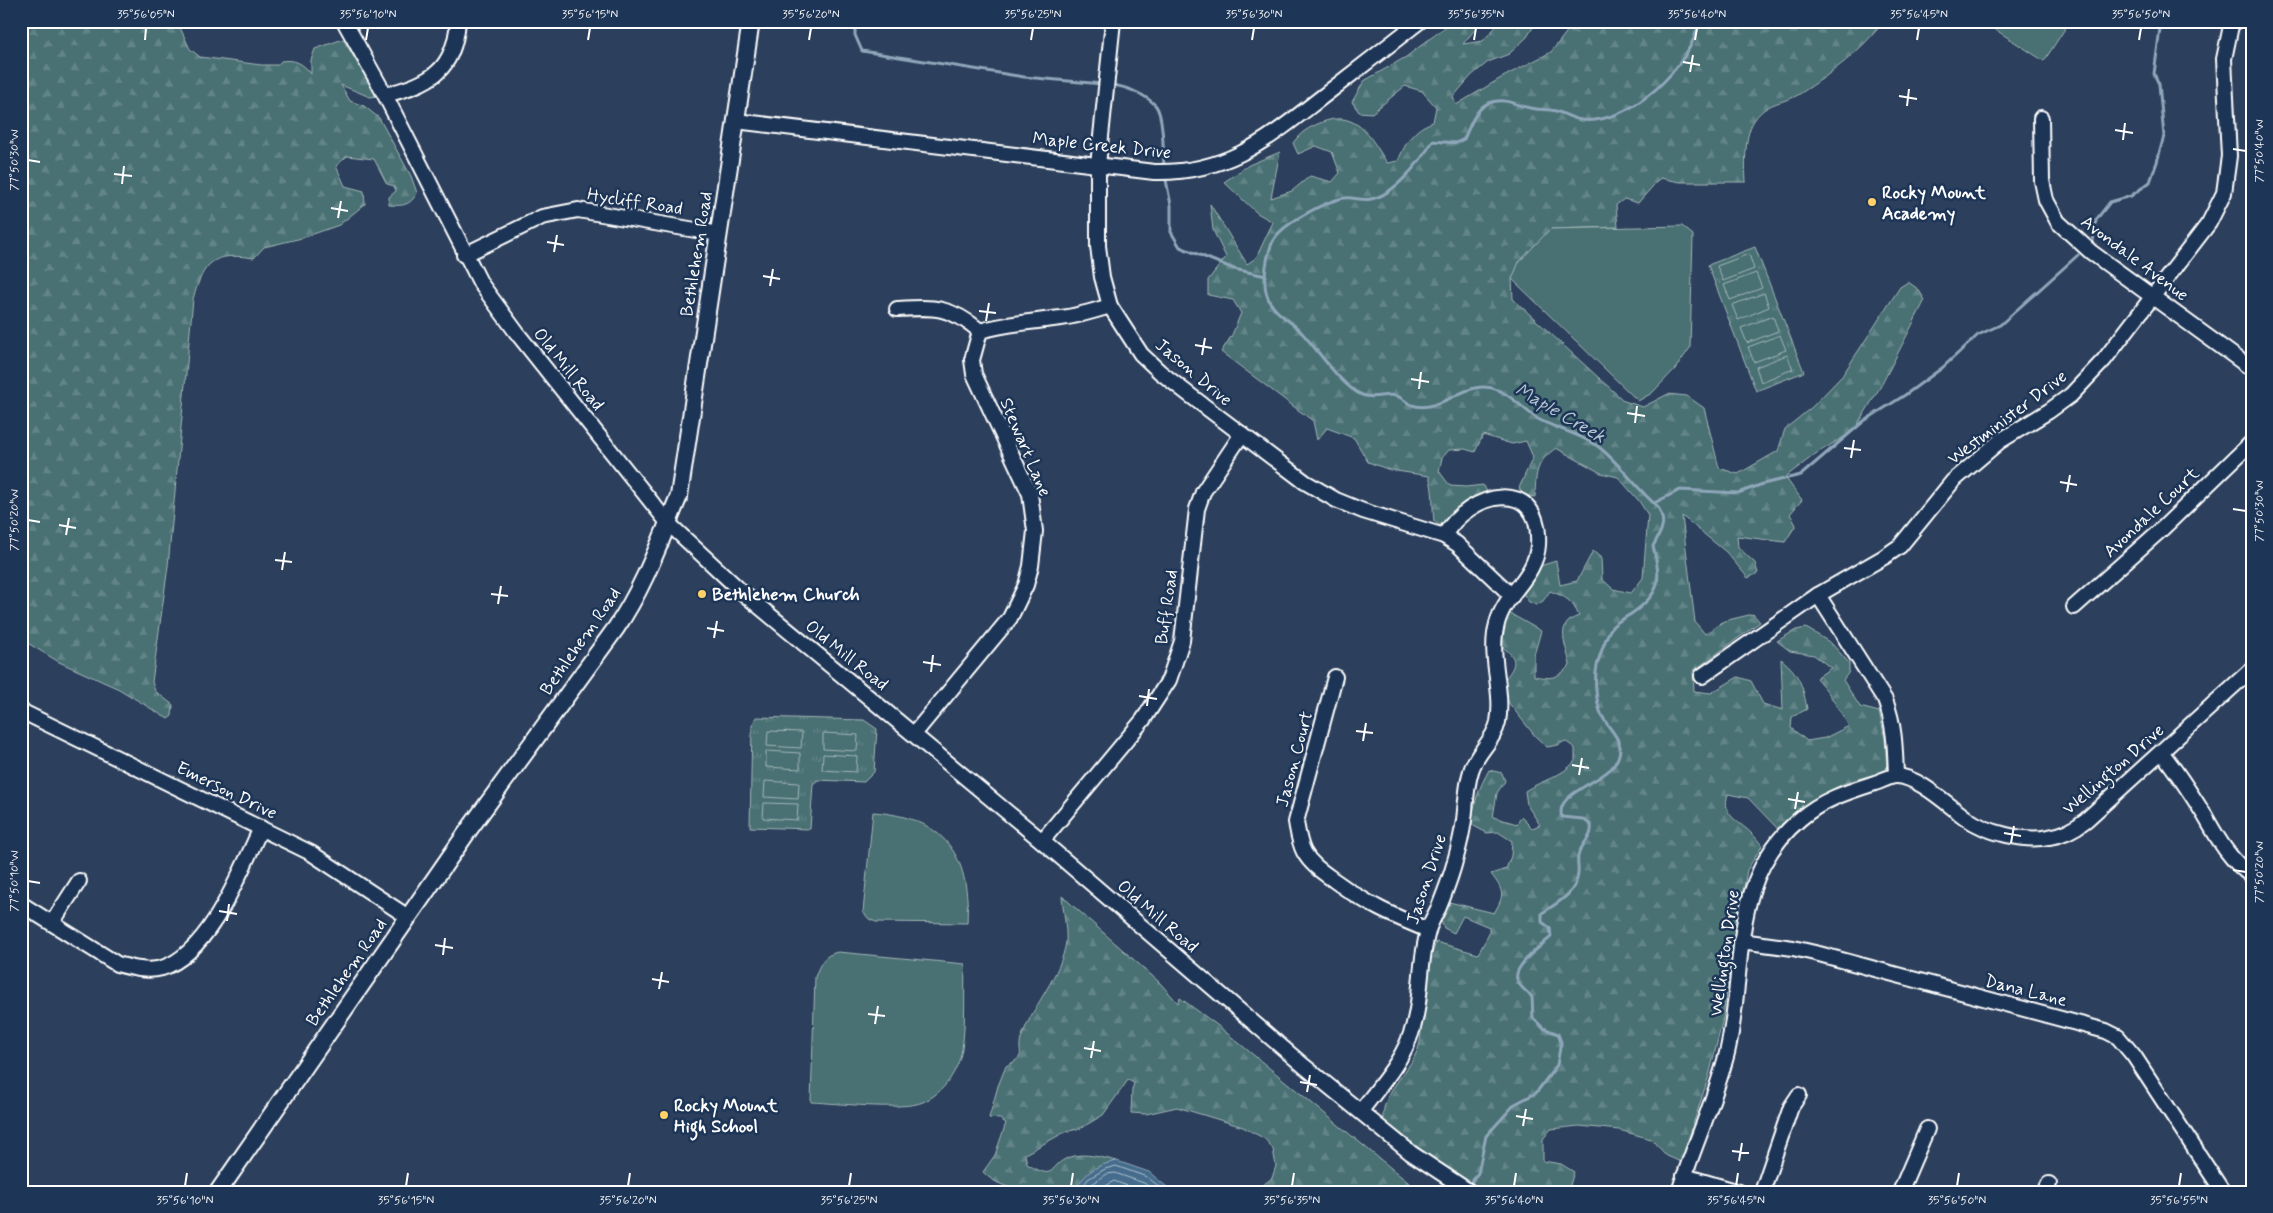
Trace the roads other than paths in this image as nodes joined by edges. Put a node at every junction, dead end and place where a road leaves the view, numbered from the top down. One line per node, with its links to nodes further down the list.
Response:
1 (344, 21): 7 (street, Old Mill Road)
2 (458, 21): 7 (street)
3 (750, 21): 9 (main road, Bethlehem Road)
4 (1113, 21): 10 (street, Jason Drive)
5 (1420, 21): 10 (street, Maple Creek Drive)
6 (2232, 21): 13 (street, Westminister Drive)
7 (385, 95): 12 (street, Old Mill Road)
8 (2041, 118): 13 (street, Avondale Avenue)
9 (736, 121): 10 (street, Maple Creek Drive); 11 (main road, Bethlehem Road)
10 (1098, 164): 14 (street, Jason Drive)
11 (719, 234): 12 (street, Hycliff Road); 20 (main road, Bethlehem Road)
12 (464, 255): 20 (street, Old Mill Road)
13 (2153, 296): 17 (street, Avondale Avenue); 22 (street, Westminister Drive)
14 (1110, 306): 16 (street); 18 (street, Jason Drive)
15 (897, 309): 16 (street)
16 (980, 332): 29 (street, Stewart Lane)
17 (2252, 369)
18 (1242, 434): 21 (street, Jason Drive); 33 (street, Buff Road)
19 (2252, 442): 24 (street, Avondale Court)
20 (668, 523): 29 (street, Old Mill Road); 37 (main road, Bethlehem Road)
21 (1444, 536): 23 (street, Jason Drive); 23 (street, Jason Drive)
22 (1818, 595): 26 (street, Westminister Drive); 31 (street)
23 (1512, 596): 39 (street, Jason Drive)
24 (2074, 607)
25 (2252, 670): 30 (street, Wellington Drive)
26 (1702, 676)
27 (1335, 677): 39 (street, Jason Court)
28 (21, 711): 32 (street, Emerson Drive)
29 (914, 734): 33 (street, Old Mill Road)
30 (2162, 753): 31 (street, Wellington Drive); 34 (street)
31 (1896, 776): 40 (street, Wellington Drive)
32 (261, 828): 37 (street, Emerson Drive); 38 (street)
33 (1042, 841): 42 (street, Old Mill Road)
34 (2252, 876)
35 (79, 881): 38 (street)
36 (21, 904): 38 (street)
37 (408, 917): 45 (main road, Bethlehem Road)
38 (52, 924)
39 (1428, 930): 42 (street, Jason Drive)
40 (1741, 941): 44 (street, Wellington Drive); 51 (street, Dana Lane)
41 (1799, 1095): 49 (street)
42 (1361, 1111): 46 (street, Old Mill Road)
43 (1927, 1129): 50 (street)
44 (1684, 1176): 47 (street, Wellington Drive); 48 (street)
45 (218, 1192)
46 (1470, 1192)
47 (1679, 1192)
48 (1739, 1192)
49 (1762, 1192)
50 (1900, 1192)
51 (2223, 1192)

